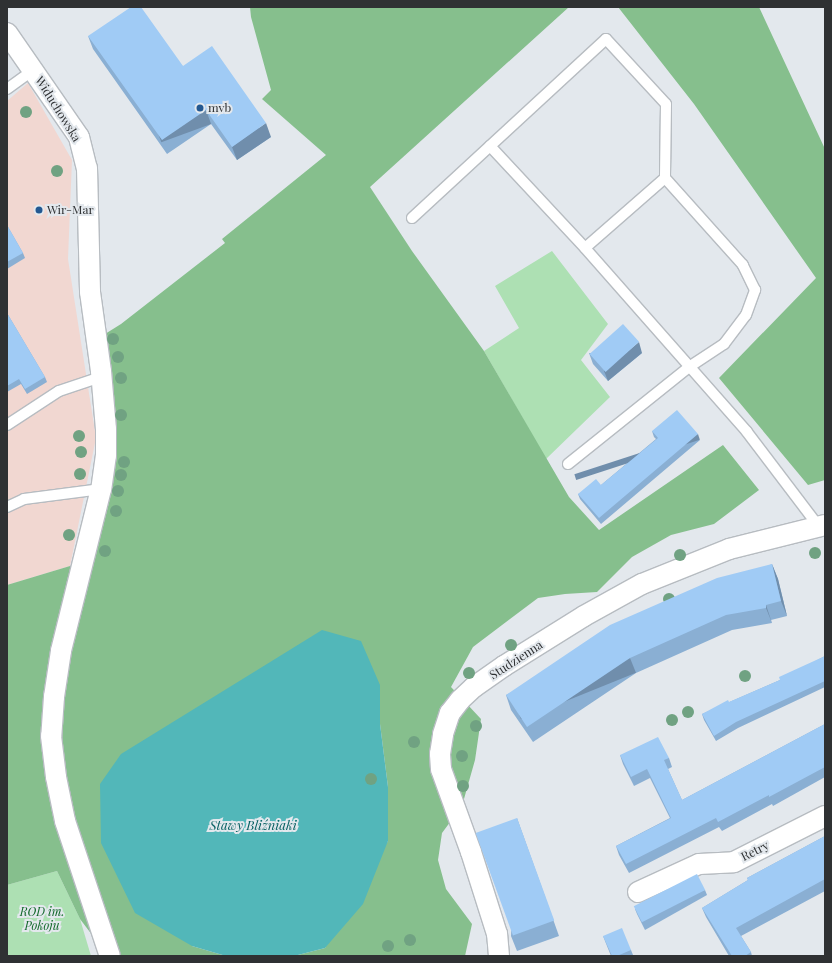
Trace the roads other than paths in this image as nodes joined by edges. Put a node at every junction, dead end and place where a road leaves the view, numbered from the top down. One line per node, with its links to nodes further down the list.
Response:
1 (7, 33): 2 (street, Widuchowska)
2 (33, 70): 3 (lane, Widuchowska); 9 (street, Widuchowska)
3 (7, 89)
4 (490, 146): 5 (lane); 6 (lane); 7 (lane)
5 (665, 178): 7 (lane); 8 (lane)
6 (412, 218)
7 (585, 248): 8 (lane)
8 (690, 367): 11 (lane); 14 (lane)
9 (101, 377): 10 (lane); 12 (street, Widuchowska)
10 (7, 424)
11 (568, 464)
12 (101, 489): 13 (lane); 17 (street, Widuchowska)
13 (7, 507)
14 (822, 526): 18 (street, Studzienna)
15 (825, 816): 16 (street, Retry)
16 (638, 892)
17 (110, 956)
18 (499, 956)

